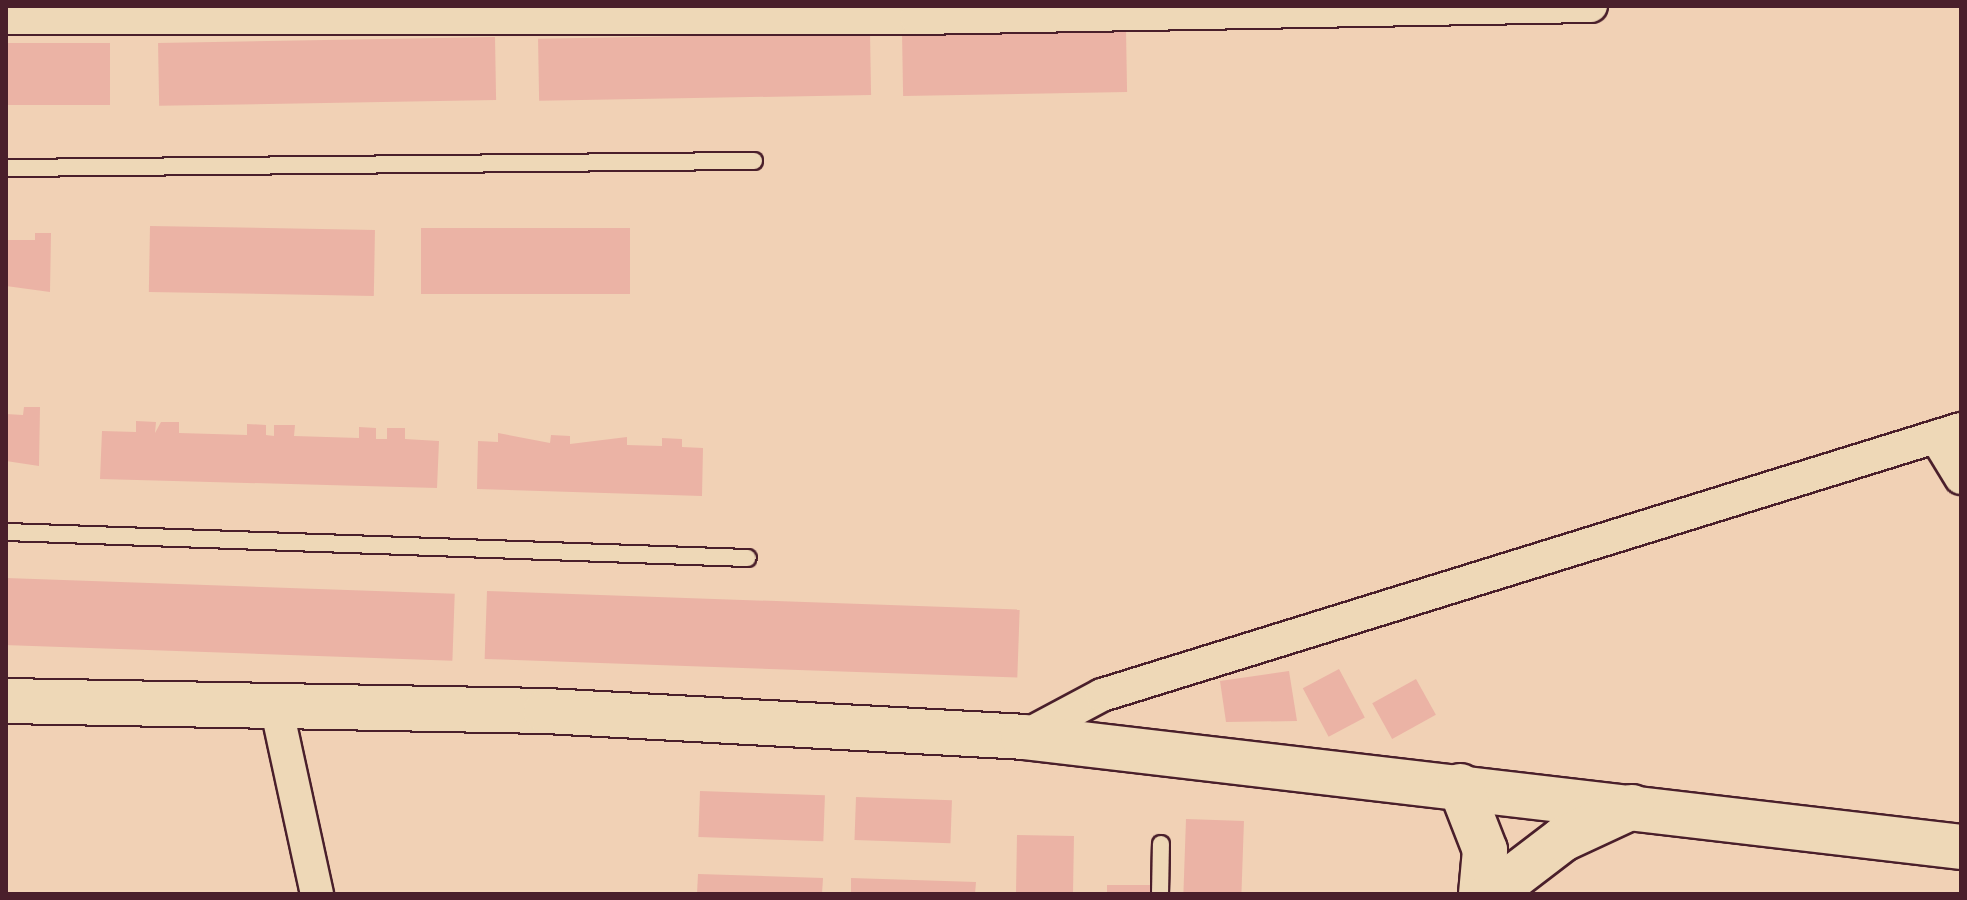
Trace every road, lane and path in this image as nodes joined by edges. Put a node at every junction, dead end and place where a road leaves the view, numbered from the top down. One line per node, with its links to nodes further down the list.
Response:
1 (1591, 6): 2 (street)
2 (6, 18)
3 (754, 161): 4 (lane)
4 (6, 168)
5 (1948, 433): 6 (street); 11 (street)
6 (1961, 478)
7 (6, 532): 8 (lane)
8 (748, 558)
9 (6, 701): 10 (main road)
10 (276, 706): 11 (main road); 16 (street)
11 (1023, 737): 12 (main road)
12 (1460, 786): 13 (main road); 18 (main road)
13 (1634, 806): 15 (main road); 19 (main road)
14 (1161, 844): 17 (lane)
15 (1961, 847)
16 (317, 894)
17 (1160, 894)
18 (1481, 894)
19 (1491, 894)

